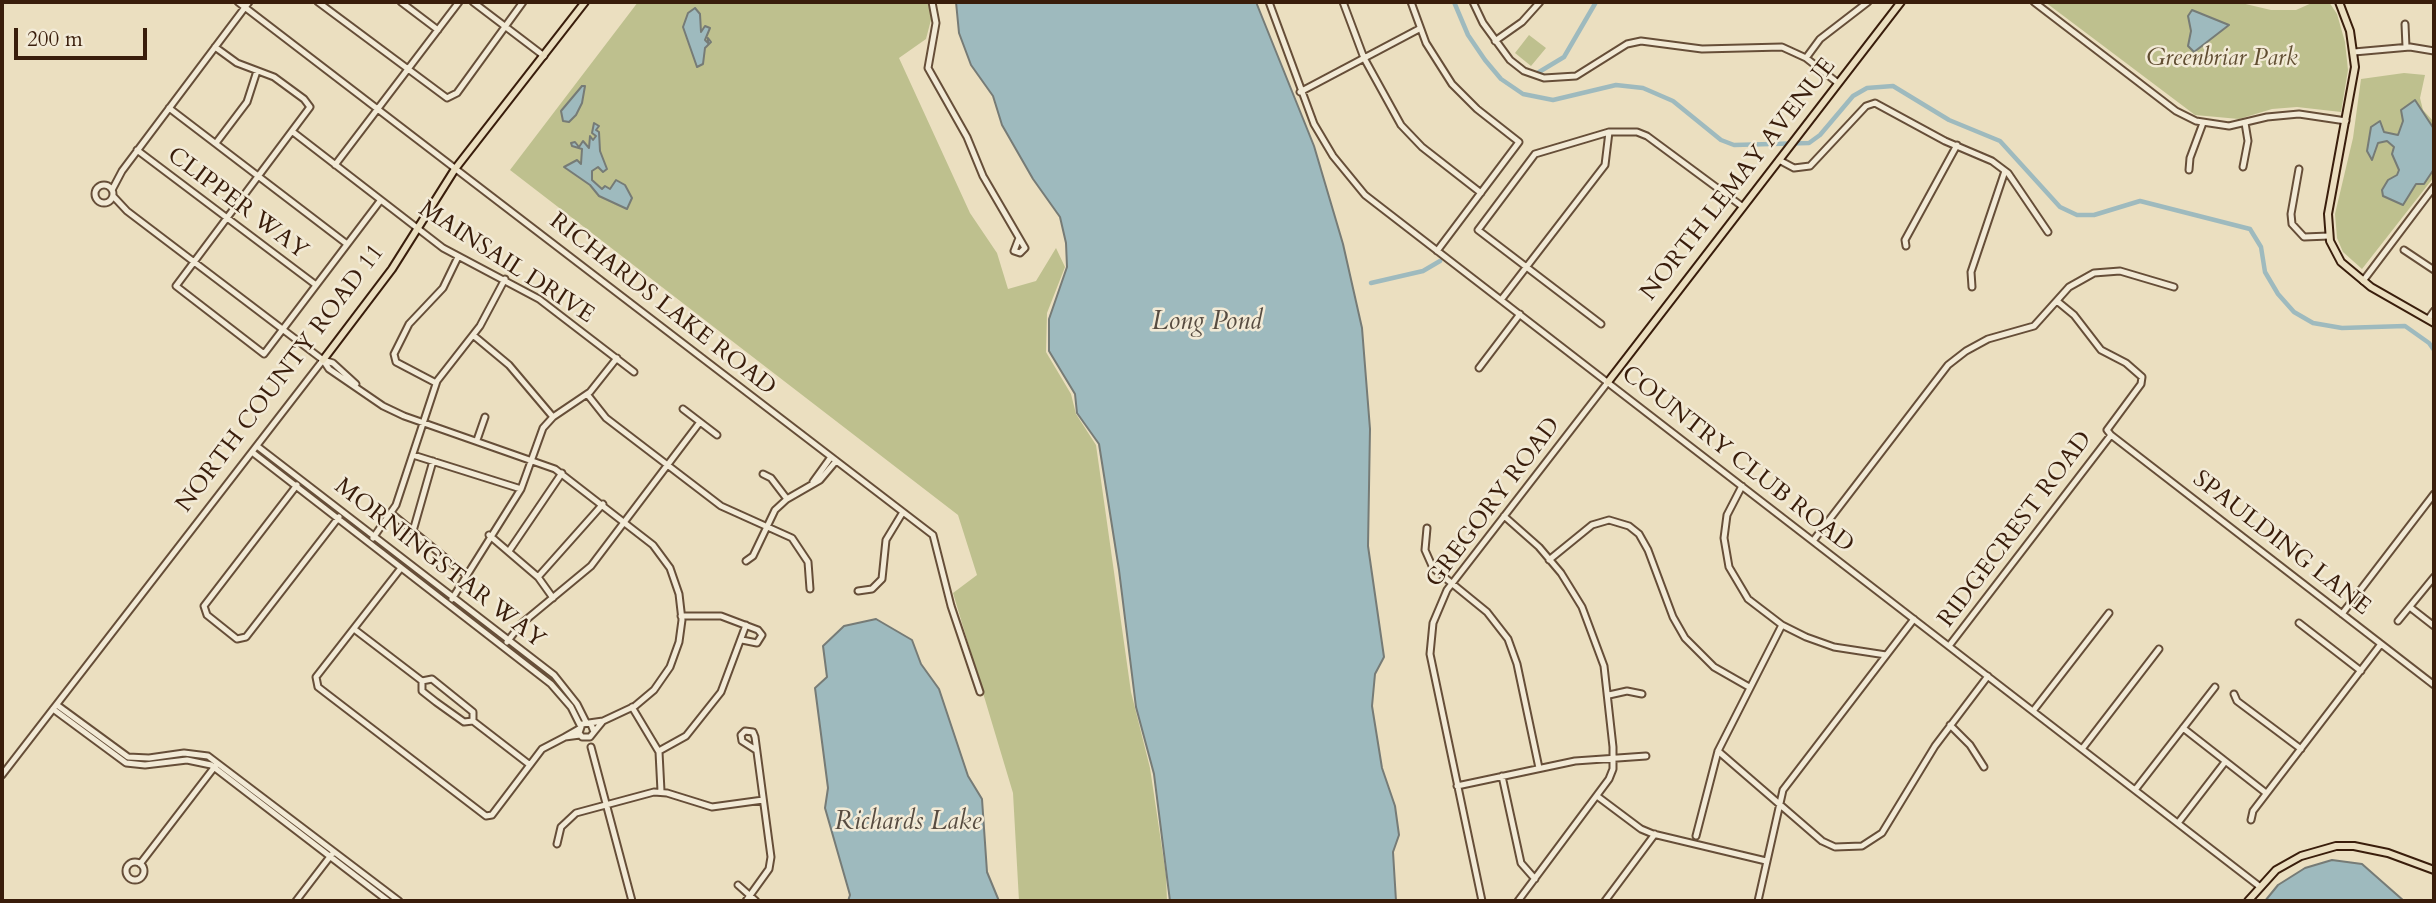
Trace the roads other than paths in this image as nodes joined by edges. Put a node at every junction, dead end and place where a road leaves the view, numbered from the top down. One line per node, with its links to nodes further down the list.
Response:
1 (239, 2): 18 (street, RICHARDS LAKE ROAD)
2 (318, 2): 31 (street)
3 (401, 2): 22 (street)
4 (459, 2): 22 (street)
5 (473, 2): 20 (street)
6 (523, 2): 20 (street)
7 (585, 2): 28 (main road, NORTH COUNTY ROAD 11)
8 (932, 2): 66 (street)
9 (1269, 2): 34 (street, COUNTRY CLUB ROAD)
10 (1343, 2): 29 (street)
11 (1410, 2): 21 (street)
12 (1473, 2): 23 (street)
13 (1540, 2): 23 (street)
14 (1868, 2): 30 (street)
15 (1901, 2): 33 (main road, NORTH LEMAY AVENUE)
16 (2034, 2): 39 (street)
17 (2339, 2): 27 (main road)
18 (247, 4): 24 (street); 36 (street, RICHARDS LAKE ROAD)
19 (2404, 24): 25 (street)
20 (505, 27): 28 (street); 31 (street)
21 (1419, 29): 29 (street); 57 (street)
22 (438, 30): 31 (street)
23 (1495, 41): 30 (street)
24 (215, 47): 32 (street); 35 (street)
25 (2406, 47): 26 (street); 27 (street)
26 (2434, 51)
27 (2354, 52): 37 (main road)
28 (544, 56): 48 (main road, NORTH COUNTY ROAD 11)
29 (1364, 58): 34 (street); 57 (street)
30 (1806, 58): 33 (street)
31 (408, 69): 36 (street)
32 (257, 71): 40 (street); 42 (street)
33 (1838, 83): 45 (main road, NORTH LEMAY AVENUE)
34 (1300, 92): 70 (street, COUNTRY CLUB ROAD)
35 (169, 108): 42 (street); 44 (street)
36 (378, 110): 46 (street); 48 (street, RICHARDS LAKE ROAD)
37 (2346, 121): 38 (street); 65 (main road)
38 (2245, 122): 39 (street); 47 (street)
39 (2203, 124): 51 (street)
40 (293, 132): 46 (street, MAINSAIL DRIVE); 53 (street)
41 (1609, 132): 60 (street); 73 (street); 73 (street)
42 (216, 143): 53 (street)
43 (1957, 145): 45 (street); 52 (street); 68 (street)
44 (137, 150): 50 (street); 62 (street, CLIPPER WAY)
45 (1779, 160): 60 (main road, NORTH LEMAY AVENUE)
46 (335, 165): 58 (street, MAINSAIL DRIVE)
47 (2244, 167)
48 (456, 169): 63 (main road, NORTH COUNTY ROAD 11); 107 (street, RICHARDS LAKE ROAD)
49 (2299, 169): 65 (street)
50 (122, 170): 54 (street); 56 (street)
51 (2189, 170)
52 (2005, 171): 64 (street); 78 (street)
53 (259, 177): 62 (street); 67 (street)
54 (105, 184): 56 (street); 59 (street)
55 (2434, 187): 76 (street)
56 (113, 193): 59 (street); 61 (street)
57 (1481, 193): 70 (street)
58 (380, 201): 63 (street, MAINSAIL DRIVE); 67 (street)
59 (107, 202): 61 (street)
60 (1743, 207): 92 (main road, NORTH LEMAY AVENUE)
61 (127, 211): 72 (street)
62 (228, 218): 72 (street); 77 (street, CLIPPER WAY)
63 (416, 228): 71 (street, MAINSAIL DRIVE); 89 (main road, NORTH COUNTY ROAD 11)
64 (2048, 232)
65 (2329, 236): 76 (main road)
66 (1019, 238)
67 (347, 244): 77 (street)
68 (1906, 246)
69 (2404, 250): 74 (street)
70 (1437, 251): 80 (street, COUNTRY CLUB ROAD)
71 (458, 257): 75 (street, MAINSAIL DRIVE); 93 (street)
72 (194, 262): 86 (street); 86 (street)
73 (1527, 267): 80 (street); 85 (street)
74 (2434, 270)
75 (505, 279): 87 (street); 88 (street, MAINSAIL DRIVE)
76 (2363, 281): 84 (main road)
77 (316, 285): 86 (street)
78 (1972, 287)
79 (2174, 287): 81 (street)
80 (1501, 300): 83 (street, COUNTRY CLUB ROAD)
81 (2057, 301): 100 (street, RIDGECREST ROAD); 130 (street)
82 (2434, 312): 84 (street)
83 (1520, 314): 90 (street); 92 (street, COUNTRY CLUB ROAD)
84 (2432, 321)
85 (1601, 324)
86 (283, 330): 89 (street)
87 (473, 335): 93 (street); 97 (street)
88 (617, 358): 91 (street, MAINSAIL DRIVE); 94 (street)
89 (323, 360): 99 (street); 103 (street, NORTH COUNTY ROAD 11)
90 (1479, 368)
91 (634, 372)
92 (1608, 382): 114 (street, COUNTRY CLUB ROAD); 122 (street, GREGORY ROAD)
93 (436, 383): 99 (street)
94 (587, 394): 97 (street); 109 (street)
95 (683, 409): 98 (street)
96 (485, 417): 102 (street)
97 (553, 417): 106 (street)
98 (700, 422): 101 (street); 109 (street)
99 (423, 423): 102 (street); 105 (street)
100 (2109, 430): 147 (street, SPAULDING LANE); 159 (street, RIDGECREST ROAD)
101 (717, 435)
102 (477, 440): 106 (street)
103 (257, 446): 104 (street, NORTH COUNTY ROAD 11); 112 (street, MORNINGSTAR WAY)
104 (252, 452): 113 (street, MORNINGSTAR WAY); 173 (street, NORTH COUNTY ROAD 11)
105 (413, 455): 108 (street); 121 (street)
106 (531, 458): 110 (street); 115 (street)
107 (833, 459): 117 (street); 120 (street, RICHARDS LAKE ROAD)
108 (433, 461): 115 (street); 127 (street)
109 (667, 465): 124 (street); 125 (street)
110 (562, 473): 118 (street); 132 (street)
111 (763, 474): 117 (street)
112 (301, 480): 113 (street); 119 (street, MORNINGSTAR WAY)
113 (296, 486): 123 (street, MORNINGSTAR WAY); 123 (street)
114 (1742, 486): 130 (street, COUNTRY CLUB ROAD); 153 (street)
115 (521, 489): 128 (street)
116 (2434, 494): 147 (street)
117 (787, 499): 125 (street)
118 (603, 504): 124 (street); 137 (street)
119 (343, 512): 123 (street); 129 (street, MORNINGSTAR WAY)
120 (903, 512): 141 (street); 169 (street, RICHARDS LAKE ROAD)
121 (392, 514): 127 (street); 129 (street)
122 (1504, 516): 133 (street); 139 (street, GREGORY ROAD)
123 (338, 518): 131 (street, MORNINGSTAR WAY)
124 (624, 520): 143 (street); 148 (street)
125 (765, 526): 134 (street); 140 (street)
126 (1427, 528): 139 (street)
127 (413, 531): 136 (street)
128 (489, 535): 132 (street); 136 (street)
129 (374, 536): 131 (street); 142 (street, MORNINGSTAR WAY)
130 (1813, 541): 149 (street, COUNTRY CLUB ROAD)
131 (370, 543): 135 (street, MORNINGSTAR WAY)
132 (509, 551): 137 (street)
133 (1549, 559): 167 (street); 172 (street)
134 (746, 561)
135 (401, 568): 144 (street, MORNINGSTAR WAY); 155 (street)
136 (466, 575): 142 (street)
137 (538, 577): 143 (street)
138 (2434, 578): 145 (street, SPAULDING LANE)
139 (1452, 585): 191 (street); 194 (street, GREGORY ROAD)
140 (810, 589)
141 (858, 591)
142 (453, 597): 144 (street); 156 (street, MORNINGSTAR WAY)
143 (553, 598): 156 (street)
144 (448, 604): 160 (street, MORNINGSTAR WAY)
145 (2411, 608): 150 (street); 154 (street, SPAULDING LANE)
146 (2109, 613): 175 (street)
147 (2342, 614): 158 (street, SPAULDING LANE)
148 (681, 616): 152 (street); 174 (street)
149 (1914, 619): 159 (street, COUNTRY CLUB ROAD); 162 (street, RIDGECREST ROAD)
150 (2398, 621)
151 (2299, 623): 163 (street)
152 (746, 625): 157 (street); 157 (street)
153 (1782, 625): 162 (street); 167 (street)
154 (2434, 626)
155 (354, 629): 165 (street); 189 (street)
156 (509, 640): 160 (street); 179 (street, MORNINGSTAR WAY)
157 (742, 640): 183 (street)
158 (2381, 644): 163 (street); 166 (street, SPAULDING LANE)
159 (1949, 646): 164 (street, COUNTRY CLUB ROAD)
160 (504, 647): 179 (street, MORNINGSTAR WAY)
161 (2159, 649): 180 (street)
162 (1886, 655): 200 (street, RIDGECREST ROAD)
163 (2361, 671): 181 (street)
164 (1988, 676): 175 (street, COUNTRY CLUB ROAD); 177 (street)
165 (422, 681): 176 (street); 176 (street)
166 (2434, 685)
167 (1749, 687): 184 (street)
168 (2215, 687): 178 (street)
169 (980, 692)
170 (1642, 694): 172 (street)
171 (2234, 694): 181 (street)
172 (1609, 695): 186 (street)
173 (55, 707): 188 (street); 192 (street, NORTH COUNTY ROAD 11)
174 (632, 707): 179 (street); 183 (street)
175 (2033, 711): 180 (street, COUNTRY CLUB ROAD)
176 (473, 721): 189 (street)
177 (1950, 725): 190 (street); 200 (street)
178 (2183, 728): 187 (street); 195 (street)
179 (586, 730): 189 (street); 201 (street, MORNINGSTAR WAY)
180 (2082, 749): 195 (street, COUNTRY CLUB ROAD)
181 (2301, 749): 197 (street)
182 (756, 750): 199 (street)
183 (659, 751): 196 (street)
184 (1718, 751): 200 (street); 205 (street)
185 (1646, 756): 186 (street)
186 (1613, 759): 191 (street); 198 (street)
187 (2225, 762): 197 (street); 203 (street)
188 (216, 765): 207 (street); 209 (street)
189 (530, 765)
190 (1984, 767)
191 (1539, 768): 193 (street)
192 (2, 775)
193 (1502, 776): 194 (street); 211 (street)
194 (1457, 786): 220 (street, GREGORY ROAD)
195 (2134, 790): 203 (street, COUNTRY CLUB ROAD)
196 (661, 791): 199 (street); 201 (street)
197 (2266, 793): 202 (street)
198 (1597, 796): 204 (street); 211 (street)
199 (763, 800): 215 (street)
200 (1778, 803): 208 (street, RIDGECREST ROAD)
201 (607, 805): 206 (street); 218 (street, MORNINGSTAR WAY)
202 (2251, 820)
203 (2178, 823): 213 (street, COUNTRY CLUB ROAD)
204 (1655, 834): 208 (street); 222 (street)
205 (1696, 836)
206 (556, 844)
207 (332, 854): 214 (street); 216 (street)
208 (1766, 861): 223 (street, RIDGECREST ROAD)
209 (140, 864)
210 (2434, 870): 213 (main road)
211 (1535, 880): 221 (street)
212 (737, 885): 215 (street)
213 (2259, 886): 224 (main road)
214 (388, 898): 217 (street)
215 (748, 899): 219 (street)
216 (296, 901)
217 (399, 901)
218 (632, 901)
219 (756, 901)
220 (1482, 901)
221 (1518, 901)
222 (1605, 901)
223 (1758, 901)
224 (2248, 901)

